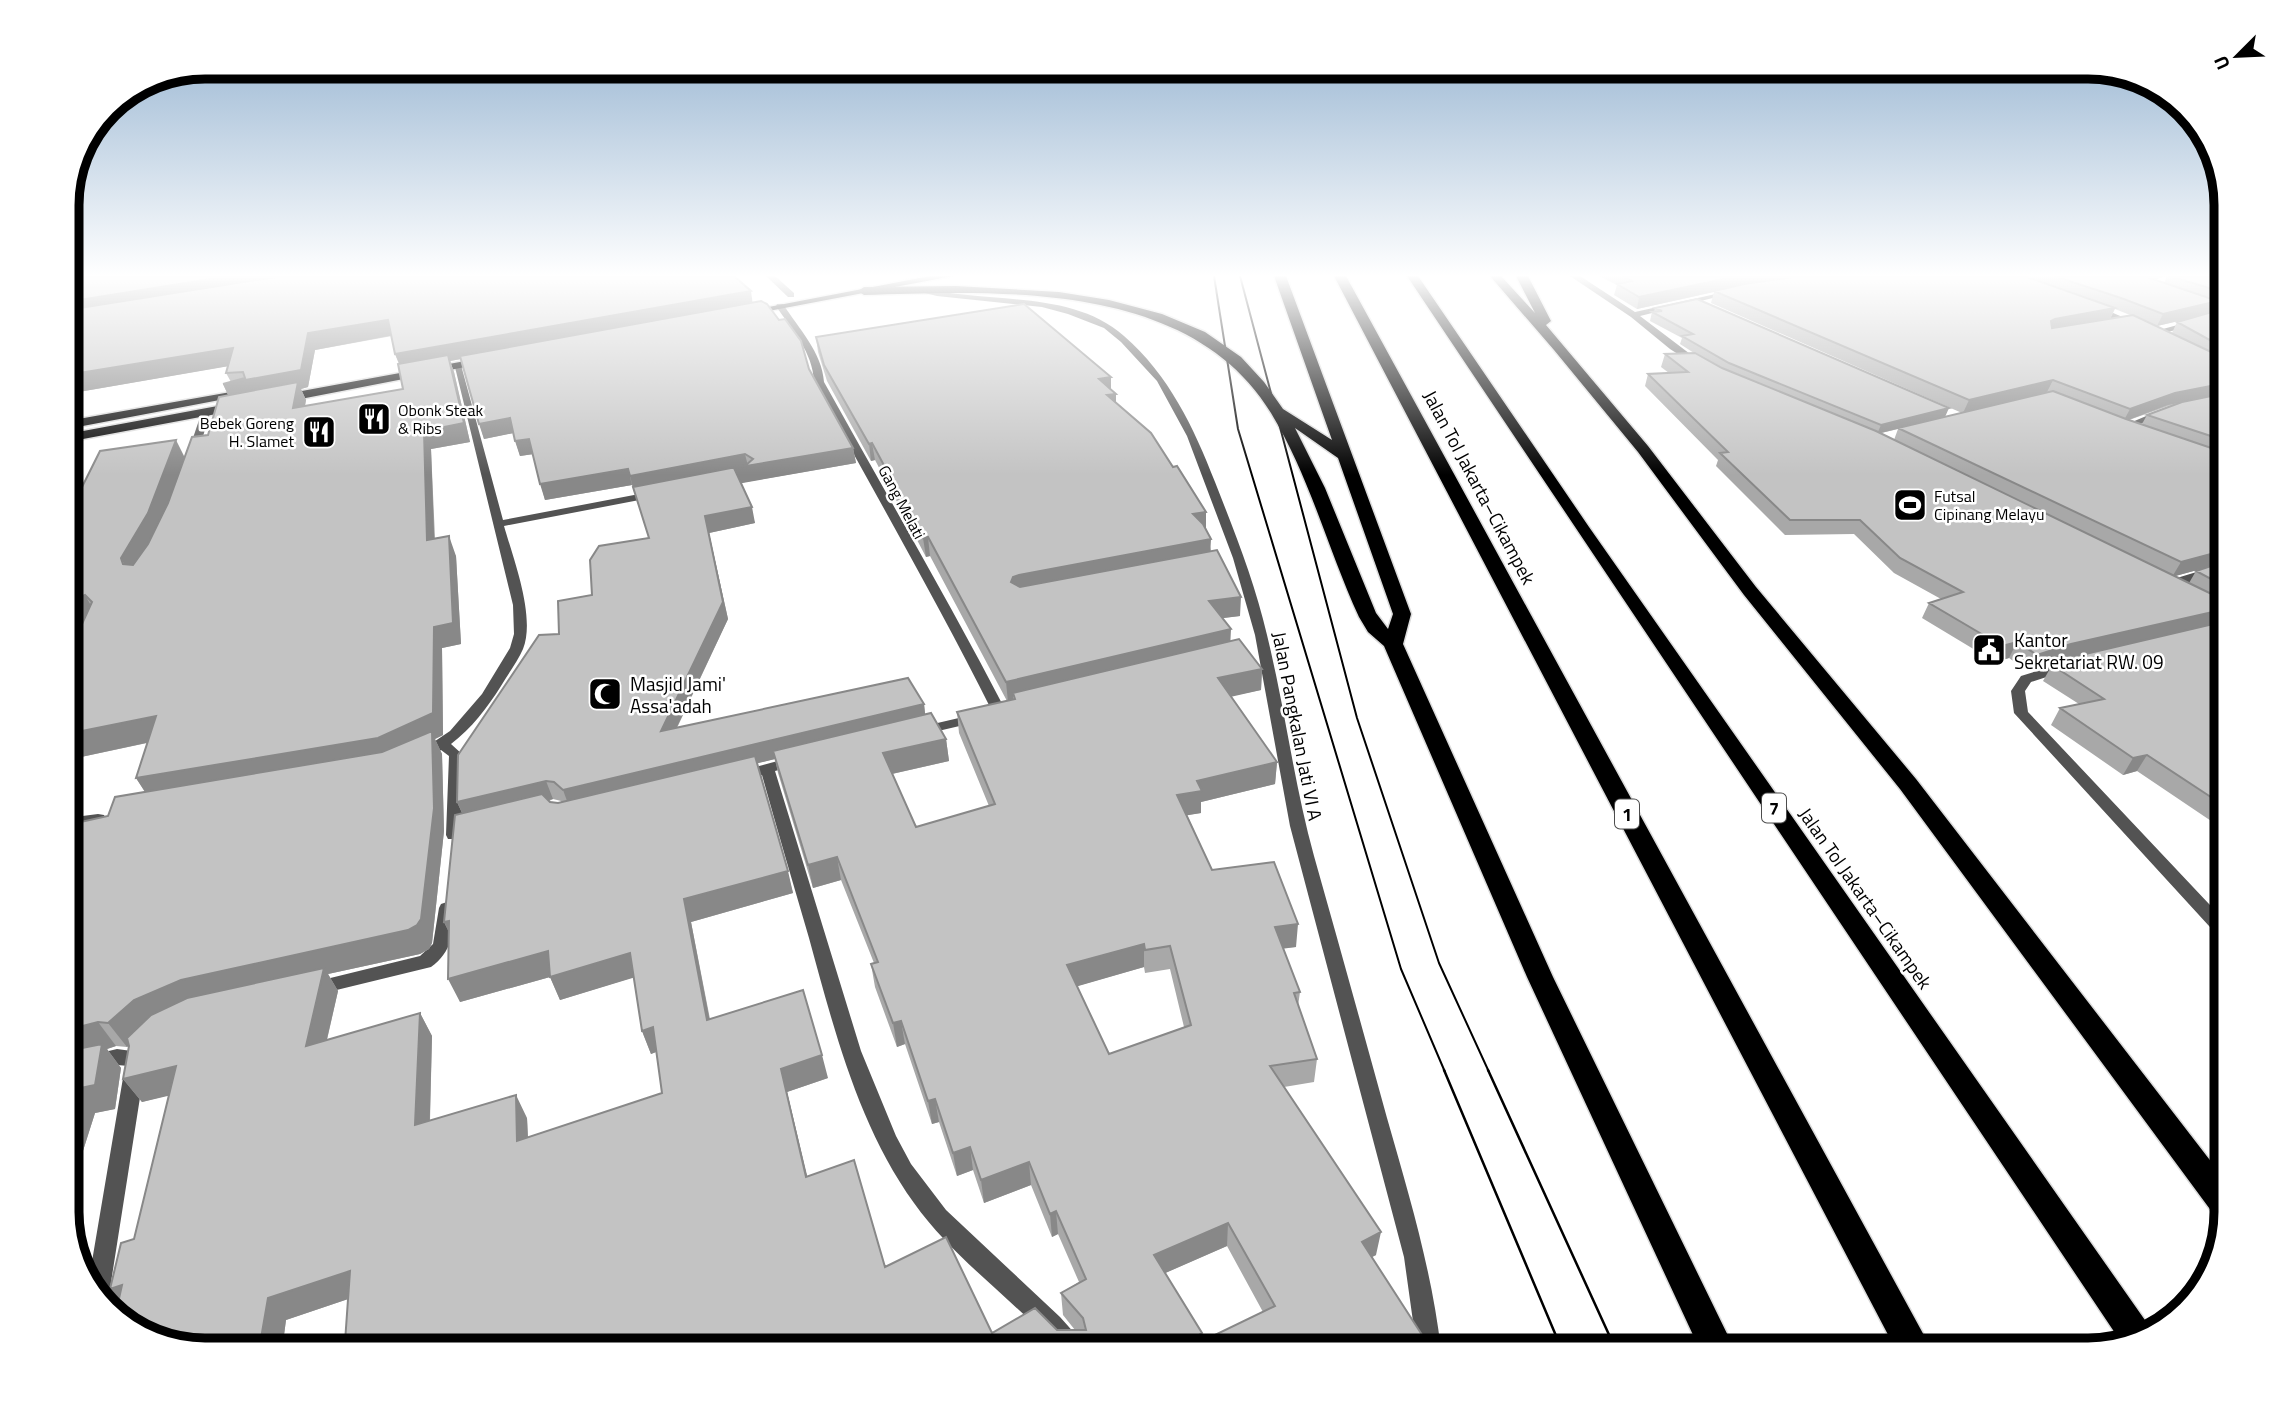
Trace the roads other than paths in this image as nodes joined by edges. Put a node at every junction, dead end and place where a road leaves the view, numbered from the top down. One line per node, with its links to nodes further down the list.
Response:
1 (803, 342): 33 (street, Gang Melati)
2 (1126, 342): 50 (street, Jalan Pangkalan Jati VI A)
3 (1210, 342): 18 (highway)
4 (1304, 342): 25 (highway)
5 (1375, 342): 52 (highway, Jalan Tol Jakarta–Cikampek / 1)
6 (1456, 342): 48 (highway, Jalan Tol Jakarta–Cikampek / 7)
7 (1555, 342): 10 (highway)
8 (1556, 342): 10 (highway)
9 (1666, 342): 12 (street)
10 (1559, 347): 46 (highway)
11 (457, 365): 13 (main road); 15 (main road); 28 (street)
12 (1703, 366)
13 (279, 387)
14 (253, 391): 20 (main road)
15 (272, 400)
16 (245, 405): 19 (main road)
17 (2172, 410): 22 (street)
18 (1278, 411): 25 (highway); 31 (highway)
19 (205, 413): 23 (main road); 26 (street)
20 (79, 423)
21 (2111, 423): 22 (street)
22 (2123, 428): 24 (street)
23 (79, 436)
24 (2146, 436)
25 (1347, 457): 31 (highway)
26 (190, 463)
27 (670, 491): 28 (street)
28 (497, 524): 34 (street)
29 (2214, 572): 30 (street)
30 (2158, 578)
31 (1393, 644): 51 (highway)
32 (2082, 662): 43 (street)
33 (900, 736)
34 (444, 745): 35 (street); 41 (street)
35 (413, 758)
36 (808, 759): 37 (street)
37 (767, 768): 38 (street); 49 (street)
38 (727, 778)
39 (113, 816): 40 (street)
40 (79, 821)
41 (452, 856)
42 (449, 894): 44 (street)
43 (2214, 920)
44 (294, 993)
45 (79, 1066): 47 (street)
46 (2214, 1189)
47 (101, 1283)
48 (2133, 1330)
49 (1064, 1338)
50 (1427, 1338)
51 (1712, 1338)
52 (1909, 1338)

